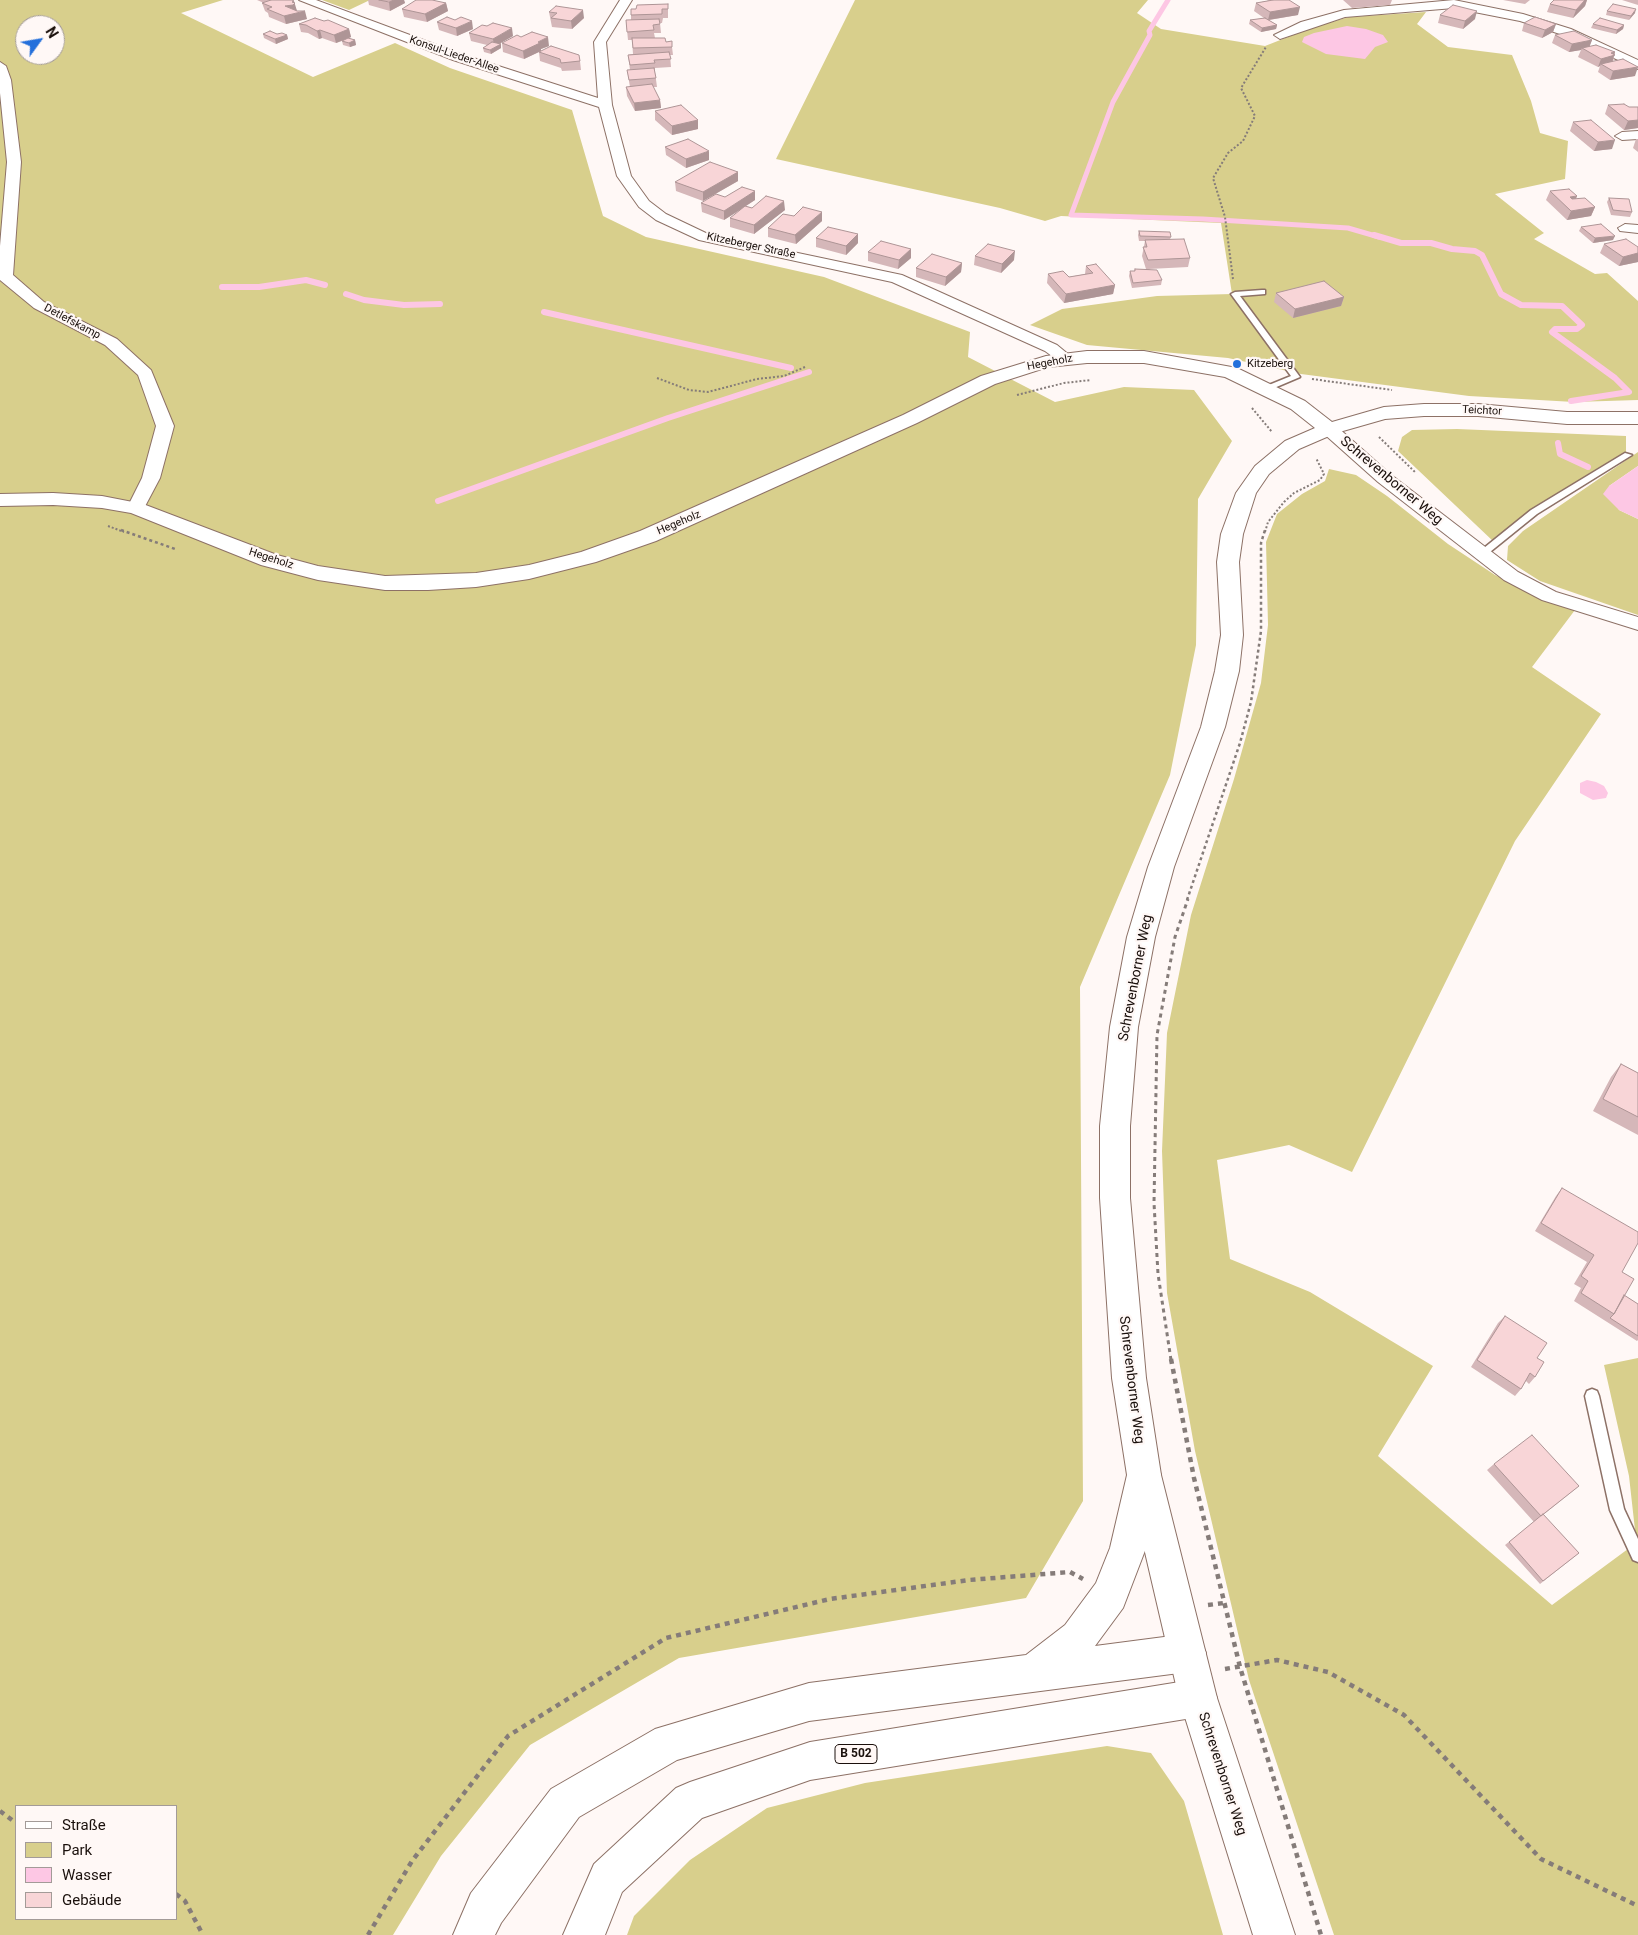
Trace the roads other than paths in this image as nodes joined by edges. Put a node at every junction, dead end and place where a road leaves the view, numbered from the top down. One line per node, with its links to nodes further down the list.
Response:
1 (306, 0): 9 (street, Konsul-Lieder-Allee)
2 (626, 0): 9 (street, Kitzeberger Straße)
3 (1457, 2): 4 (street); 6 (street)
4 (1280, 35)
5 (1634, 47): 6 (street)
6 (1616, 54): 7 (street)
7 (1638, 65)
8 (0, 66): 19 (street, Detlefskamp)
9 (605, 105): 13 (street, Kitzeberger Straße)
10 (1638, 135): 11 (street)
11 (1622, 136)
12 (1262, 292): 14 (lane)
13 (1066, 359): 14 (main road, Hegeholz); 19 (main road, Hegeholz)
14 (1268, 389): 16 (main road, Hegeholz)
15 (1638, 418): 16 (main road, Teichtor)
16 (1329, 429): 20 (street, Schrevenborner Weg); 23 (main road, Schrevenborner Weg)
17 (1628, 455): 20 (lane)
18 (0, 500): 19 (main road, Hegeholz)
19 (136, 508)
20 (1482, 554): 21 (street, Schrevenborner Weg)
21 (1638, 624)
22 (1592, 1396): 24 (lane)
23 (1144, 1475): 25 (main road); 26 (main road, Schrevenborner Weg)
24 (1638, 1555)
25 (1032, 1674): 26 (main road); 27 (main road)
26 (1193, 1675): 28 (main road, B 502); 29 (main road, Schrevenborner Weg)
27 (474, 1935)
28 (584, 1935)
29 (1274, 1935)

